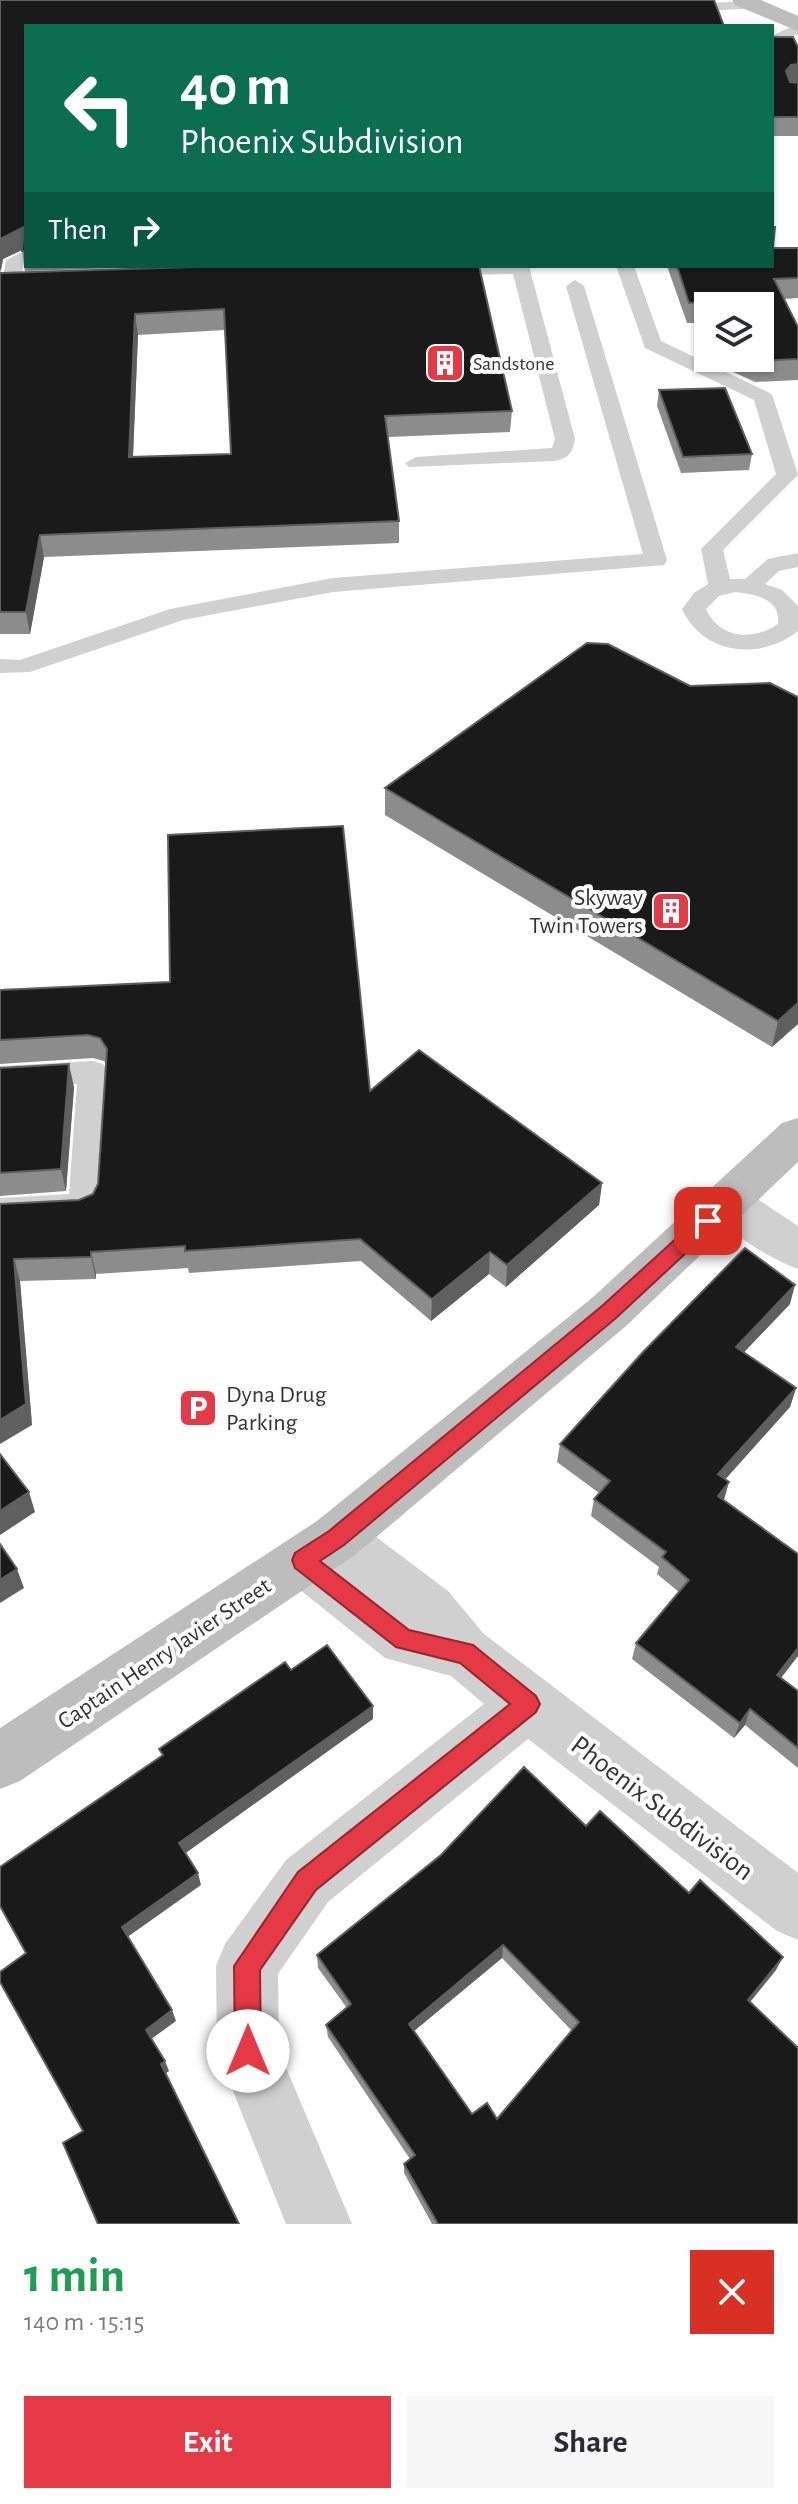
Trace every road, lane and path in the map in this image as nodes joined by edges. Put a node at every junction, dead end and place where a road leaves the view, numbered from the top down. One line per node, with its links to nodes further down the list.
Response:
1 (776, 0): 4 (street)
2 (748, 2): 3 (lane); 5 (street)
3 (682, 8)
4 (798, 9)
5 (798, 26): 6 (lane)
6 (774, 41)
7 (24, 256): 13 (lane)
8 (431, 268): 11 (street)
9 (521, 268): 15 (lane)
10 (626, 268): 17 (lane)
11 (391, 269)
12 (40, 282): 13 (street)
13 (5, 283)
14 (575, 286): 20 (lane)
15 (416, 463)
16 (798, 560): 18 (lane)
17 (720, 587): 18 (lane); 19 (lane)
18 (751, 587): 19 (lane)
19 (789, 639)
20 (0, 666)
21 (0, 1077): 24 (lane)
22 (798, 1135): 23 (street, Captain Henry Javier Street)
23 (728, 1203): 25 (street); 26 (street, Captain Henry Javier Street)
24 (0, 1211)
25 (798, 1250)
26 (320, 1549): 27 (street, Phoenix Subdivision); 28 (street, Captain Henry Javier Street)
27 (528, 1704): 29 (street, Phoenix Subdivision); 30 (street)
28 (0, 1761)
29 (798, 1910)
30 (319, 2224)

